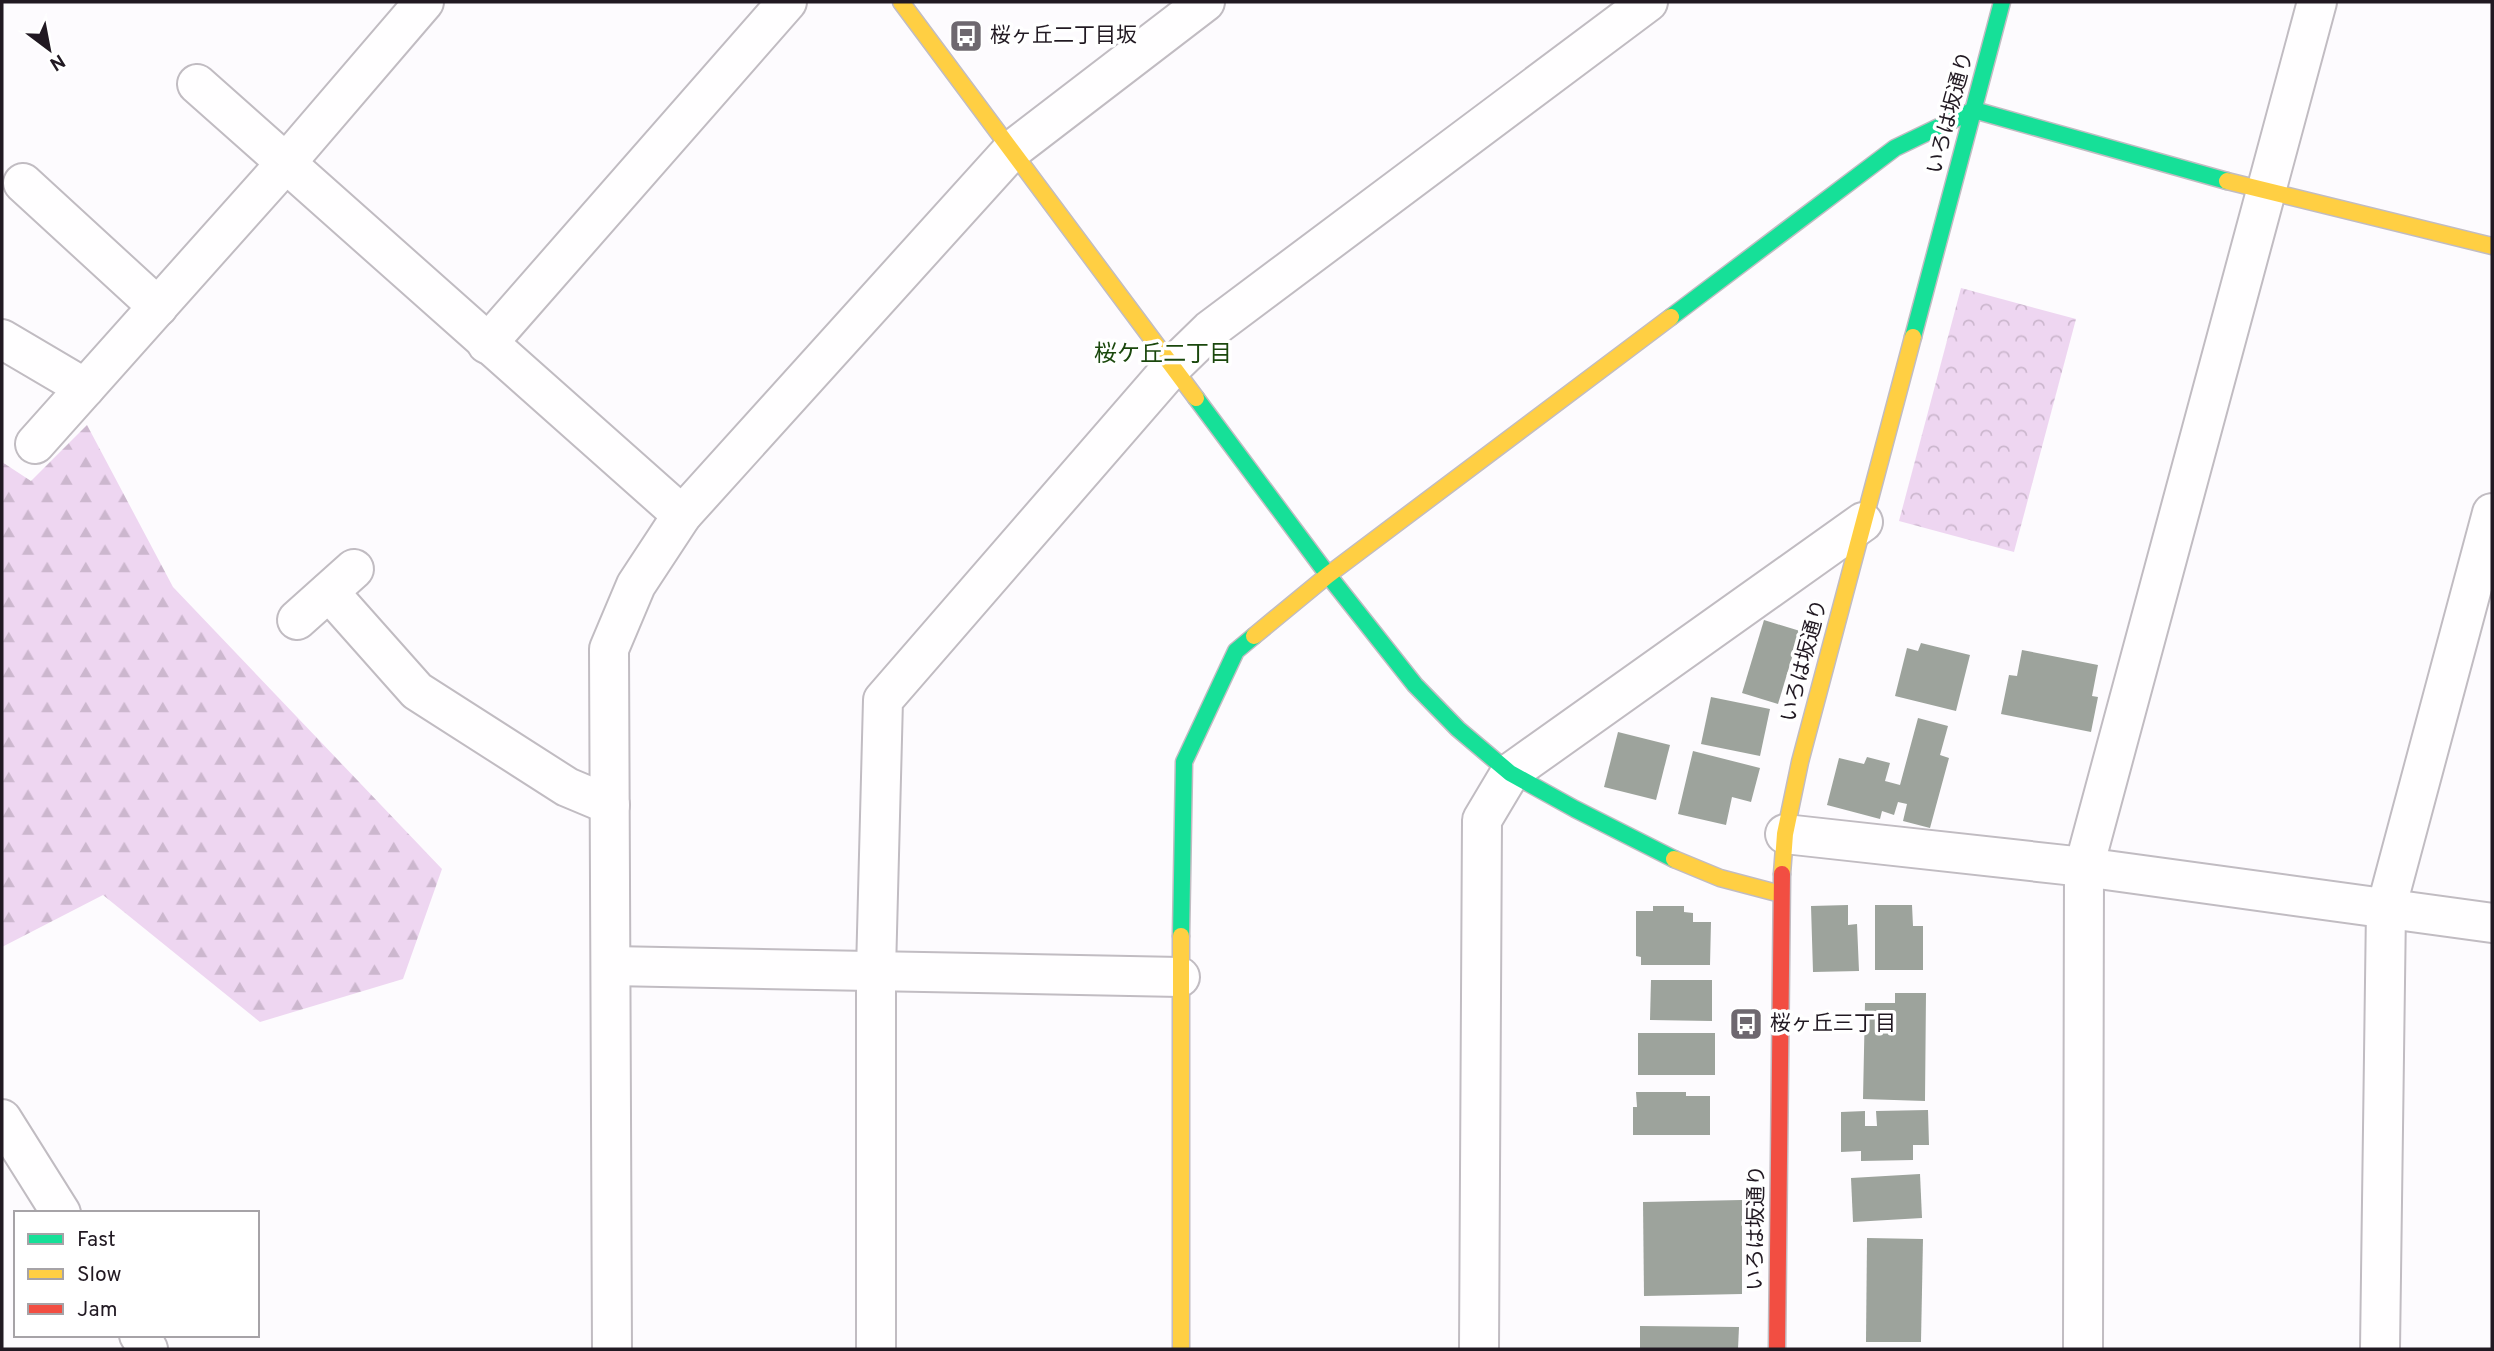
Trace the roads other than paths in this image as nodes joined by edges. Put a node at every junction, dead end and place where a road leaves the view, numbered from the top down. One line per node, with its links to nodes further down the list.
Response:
1 (424, 2): 11 (street)
2 (788, 2): 17 (street)
3 (901, 2): 10 (street)
4 (1205, 2): 10 (street)
5 (1648, 2): 18 (street)
6 (2002, 2): 9 (street, いろは坂通り)
7 (2317, 2): 13 (street)
8 (197, 84): 11 (street)
9 (1973, 110): 13 (street); 23 (street, いろは坂通り); 24 (street)
10 (1012, 150): 18 (street); 22 (street)
11 (285, 164): 15 (street); 17 (street)
12 (23, 183): 15 (street)
13 (2264, 191): 14 (street); 29 (street)
14 (2492, 246)
15 (158, 307): 19 (street)
16 (2, 339): 19 (street)
17 (487, 344): 22 (street)
18 (1173, 366): 24 (street); 34 (street)
19 (85, 388): 20 (street)
20 (35, 444)
21 (2492, 513): 31 (street)
22 (682, 515): 27 (street)
23 (1863, 522): 26 (street); 28 (street, いろは坂通り)
24 (1328, 575): 26 (street); 35 (street)
25 (297, 620): 27 (street)
26 (1510, 773): 30 (street); 41 (street)
27 (610, 805): 33 (street)
28 (1785, 834): 29 (street); 30 (street, いろは坂通り)
29 (2084, 867): 31 (street); 43 (street)
30 (1781, 894): 42 (street, いろは坂通り)
31 (2386, 909): 32 (street); 44 (street)
32 (2492, 923)
33 (611, 966): 34 (street); 38 (street)
34 (876, 971): 35 (street); 39 (street)
35 (1180, 976): 40 (street)
36 (2, 1119): 37 (street)
37 (60, 1211)
38 (612, 1349)
39 (876, 1349)
40 (1181, 1349)
41 (1479, 1349)
42 (1777, 1349)
43 (2083, 1349)
44 (2380, 1349)

